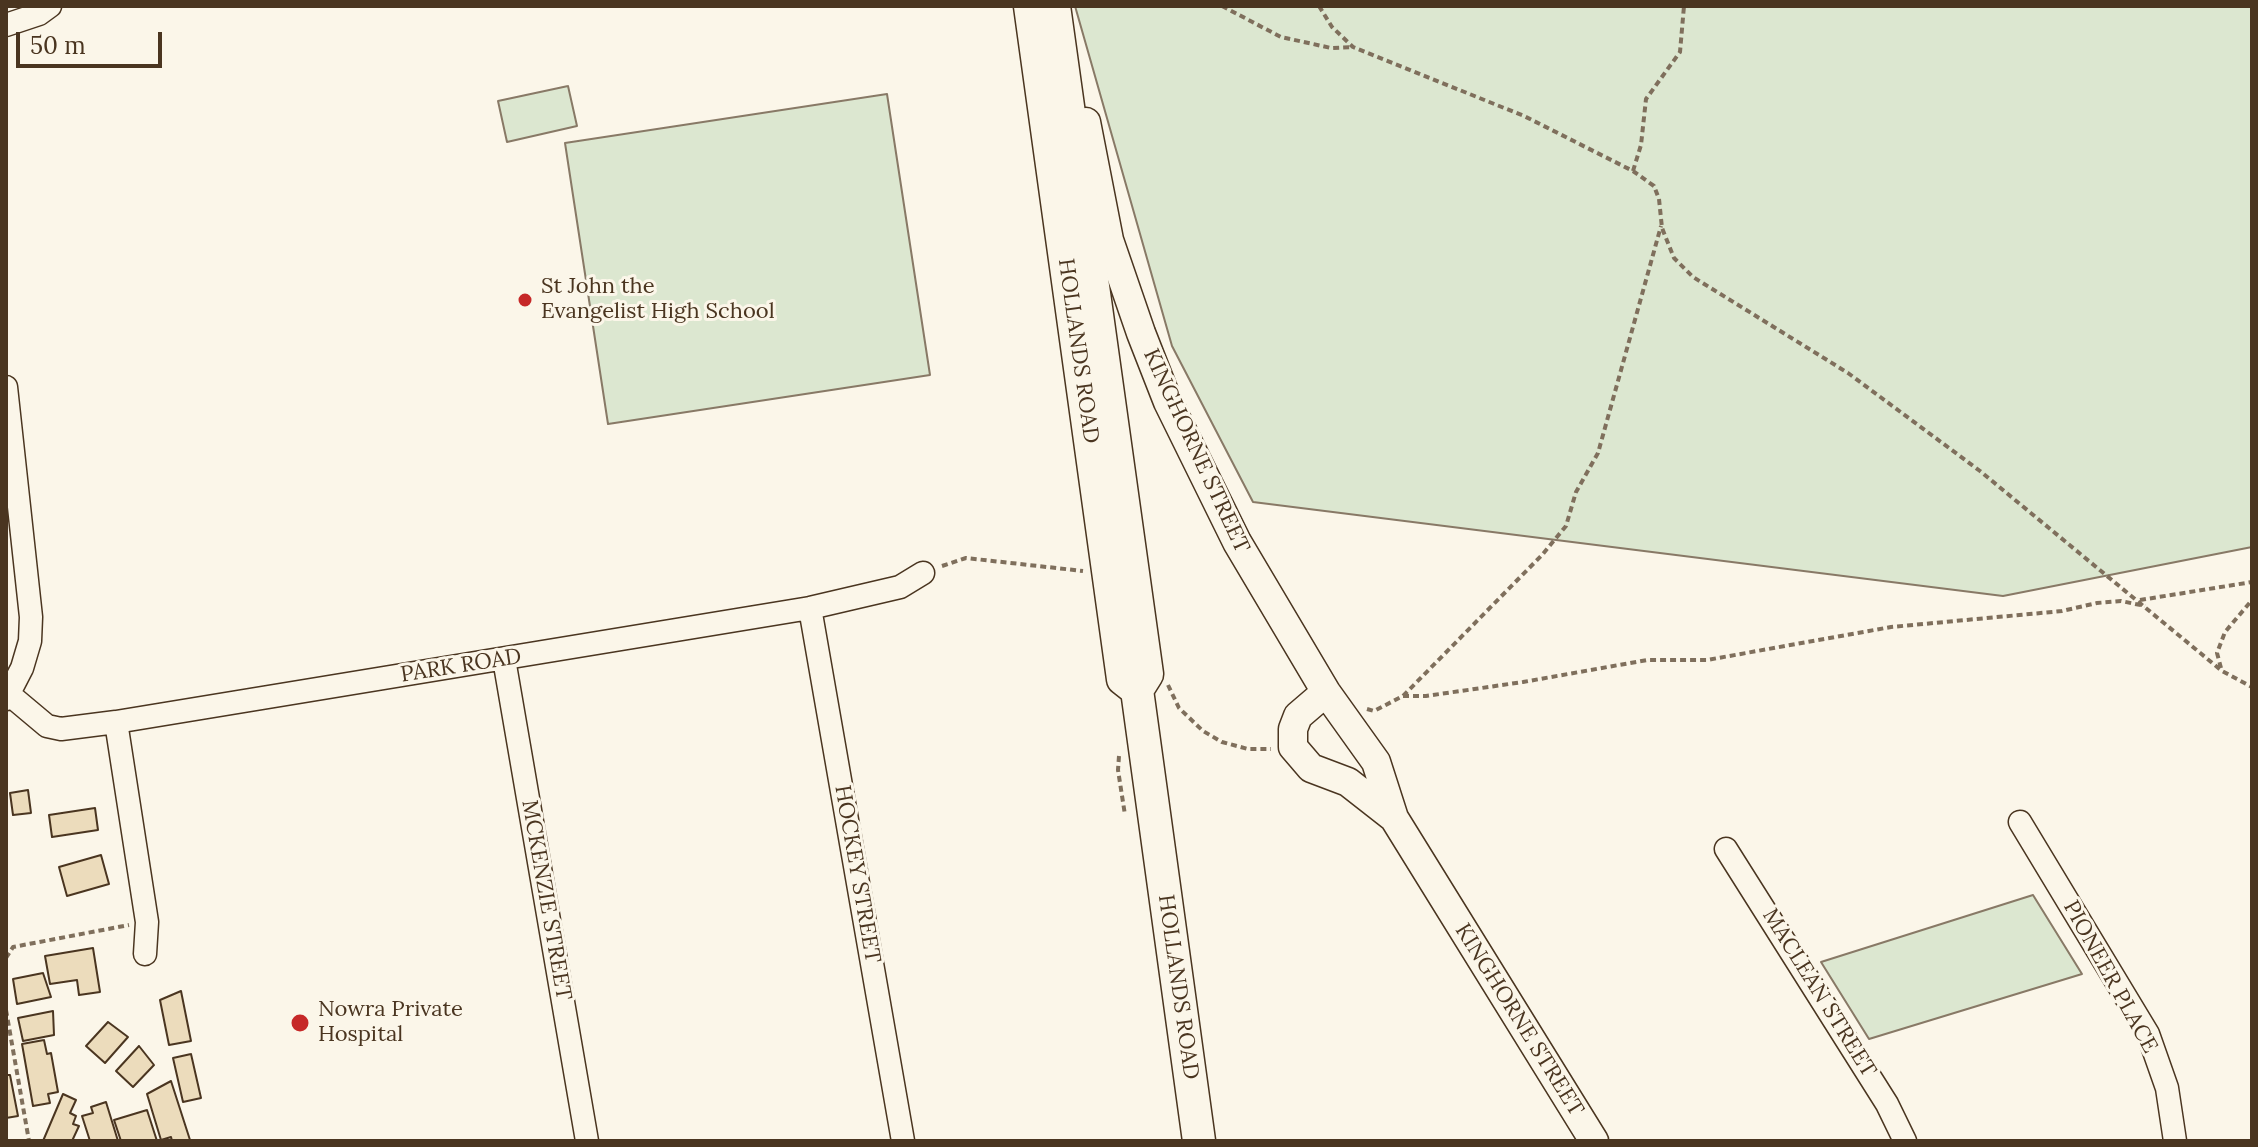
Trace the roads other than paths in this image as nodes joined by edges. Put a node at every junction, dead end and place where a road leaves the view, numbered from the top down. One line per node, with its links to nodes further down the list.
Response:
1 (50, 6): 5 (street)
2 (1030, 6): 10 (highway, HOLLANDS ROAD)
3 (1054, 6): 10 (highway, HOLLANDS ROAD)
4 (1069, 6): 11 (main road, KINGHORNE STREET)
5 (10, 18)
6 (6, 387): 12 (street)
7 (923, 573): 8 (street, PARK ROAD)
8 (810, 608): 9 (street, PARK ROAD); 19 (street, HOCKEY STREET)
9 (504, 659): 13 (street, PARK ROAD); 18 (street, MCKENZIE STREET)
10 (1150, 683): 20 (highway, HOLLANDS ROAD)
11 (1326, 692): 14 (main road, KINGHORNE STREET); 14 (main road, KINGHORNE STREET)
12 (8, 697): 13 (street, PARK ROAD)
13 (116, 722): 17 (street)
14 (1394, 818): 21 (main road, KINGHORNE STREET)
15 (2020, 822): 23 (street, PIONEER PLACE)
16 (1726, 849): 22 (street, MACLEAN STREET)
17 (145, 954)
18 (587, 1141)
19 (903, 1141)
20 (1199, 1141)
21 (1594, 1141)
22 (1905, 1141)
23 (2175, 1141)

